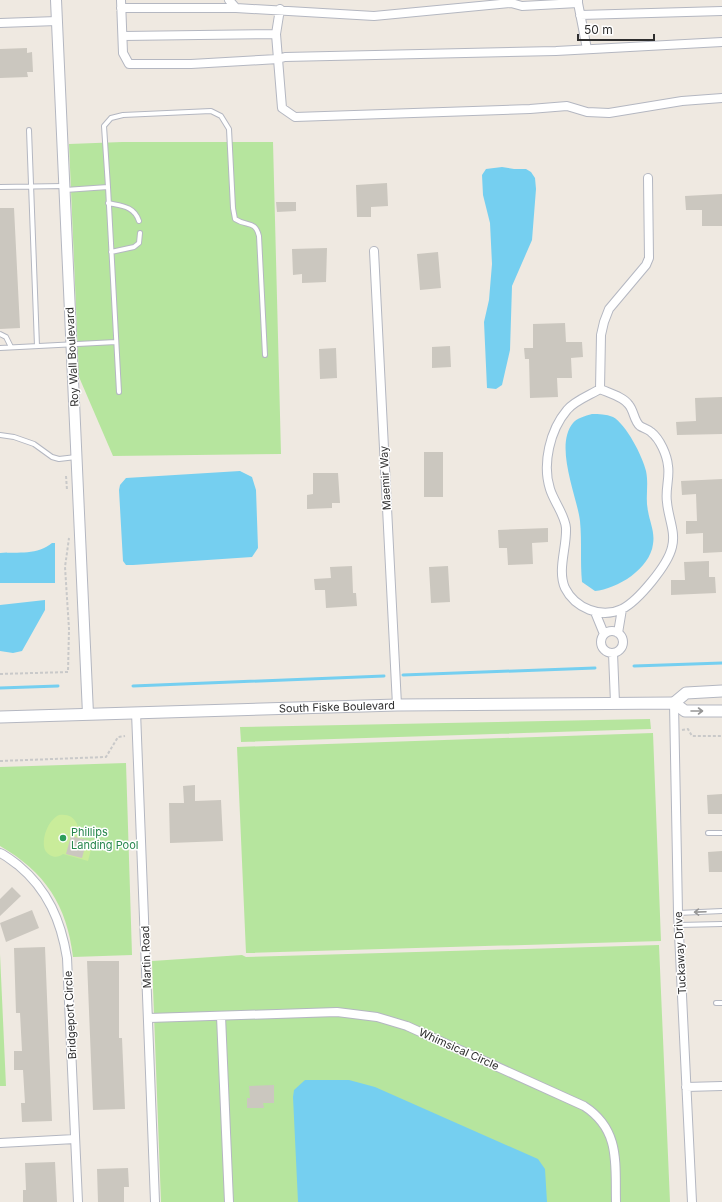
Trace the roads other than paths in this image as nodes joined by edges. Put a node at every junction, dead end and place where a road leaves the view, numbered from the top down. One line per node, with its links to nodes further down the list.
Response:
1 (56, 0): 10 (street, Roy Wall Boulevard)
2 (229, 0): 6 (street)
3 (510, 2): 4 (street); 7 (street)
4 (578, 2): 9 (street)
5 (121, 4): 6 (street); 13 (street)
6 (236, 8): 7 (street)
7 (280, 10): 12 (street)
8 (722, 11): 9 (street)
9 (580, 15): 15 (street)
10 (57, 21): 11 (street); 23 (street, Roy Wall Boulevard)
11 (0, 23)
12 (276, 34): 13 (street); 16 (street)
13 (123, 36): 16 (street)
14 (722, 42): 15 (street)
15 (587, 49): 16 (street)
16 (278, 59): 17 (street)
17 (722, 98)
18 (29, 130): 20 (lane)
19 (648, 178): 36 (street)
20 (31, 186): 21 (lane); 23 (lane); 32 (lane)
21 (0, 187)
22 (108, 187): 23 (lane); 24 (lane); 35 (lane)
23 (65, 188): 31 (street, Roy Wall Boulevard)
24 (108, 203): 25 (lane); 28 (lane)
25 (139, 221)
26 (140, 233): 28 (lane)
27 (374, 251): 48 (street, Maemir Way)
28 (111, 252): 30 (lane)
29 (0, 334): 33 (lane)
30 (116, 342): 31 (lane); 37 (lane)
31 (72, 344): 32 (lane); 39 (street, Roy Wall Boulevard)
32 (37, 346): 33 (lane)
33 (11, 347): 34 (lane)
34 (0, 348)
35 (265, 354)
36 (600, 389): 40 (street); 41 (street)
37 (119, 392)
38 (0, 435): 39 (lane)
39 (77, 457): 51 (street, Roy Wall Boulevard)
40 (622, 609): 41 (street); 42 (street)
41 (595, 612): 43 (street)
42 (618, 633): 43 (street); 44 (street)
43 (604, 634): 44 (street)
44 (613, 653): 46 (street)
45 (722, 691): 47 (main road)
46 (615, 703): 47 (main road, South Fiske Boulevard); 48 (main road, South Fiske Boulevard)
47 (674, 703): 49 (main road, South Fiske Boulevard, one-way to 49); 57 (street, Tuckaway Drive)
48 (397, 705): 50 (main road, South Fiske Boulevard)
49 (722, 711)
50 (136, 712): 51 (main road, South Fiske Boulevard); 63 (street, Martin Road)
51 (88, 714): 52 (main road, South Fiske Boulevard)
52 (0, 717)
53 (708, 833): 54 (lane)
54 (722, 833)
55 (0, 853): 66 (street, Bridgeport Circle)
56 (722, 912): 57 (lane, one-way to 57)
57 (678, 913): 59 (street, Tuckaway Drive)
58 (722, 924): 59 (lane)
59 (678, 925): 65 (street, Tuckaway Drive)
60 (716, 1003): 61 (lane)
61 (722, 1003)
62 (221, 1016): 63 (street, Whimsical Circle); 70 (street); 71 (street, Whimsical Circle)
63 (149, 1018): 69 (street, Martin Road)
64 (722, 1086): 65 (street)
65 (686, 1087): 72 (street, Tuckaway Drive)
66 (75, 1139): 67 (street); 68 (street, Bridgeport Circle)
67 (0, 1143)
68 (78, 1202)
69 (155, 1202)
70 (229, 1202)
71 (616, 1202)
72 (692, 1202)

